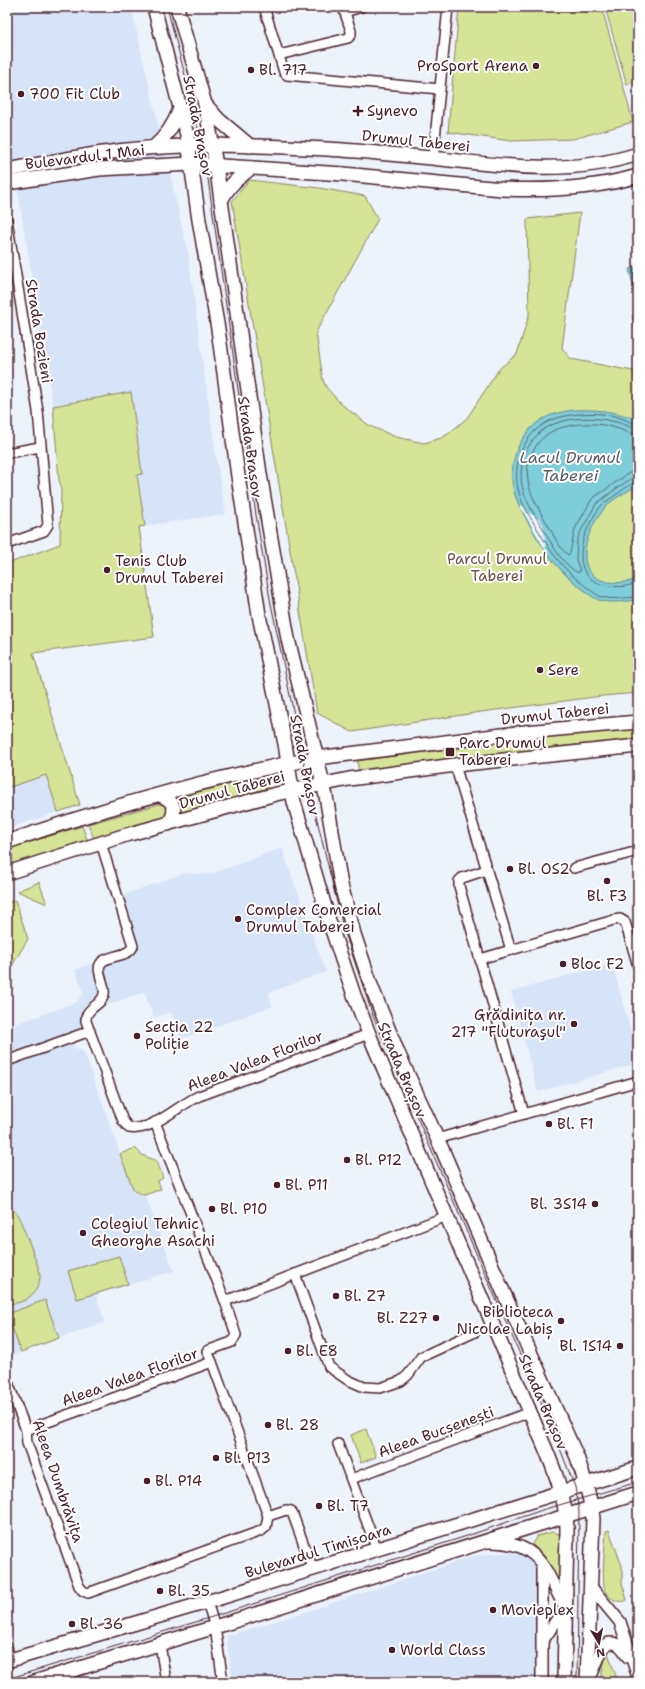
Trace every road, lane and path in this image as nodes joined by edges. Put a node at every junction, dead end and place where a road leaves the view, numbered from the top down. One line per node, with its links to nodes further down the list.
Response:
1 (154, 7): 10 (main road, Strada Brașov)
2 (177, 7): 9 (main road, Strada Brașov)
3 (264, 7): 7 (street)
4 (361, 7): 6 (street)
5 (448, 7): 8 (street)
6 (344, 9): 7 (street)
7 (279, 55): 8 (street)
8 (440, 88): 16 (street)
9 (204, 104): 11 (main road, Strada Brașov); 13 (main road)
10 (180, 109): 12 (main road, Strada Brașov); 14 (main road)
11 (212, 144): 12 (main road, Drumul Taberei); 13 (main road, Drumul Taberei); 19 (main road, Strada Brașov)
12 (188, 145): 14 (main road, Bulevardul 1 Mai); 17 (main road, Strada Brașov)
13 (250, 146): 16 (main road, Drumul Taberei)
14 (154, 147): 23 (main road, Bulevardul 1 Mai)
15 (638, 154): 20 (main road, Drumul Taberei)
16 (433, 159): 22 (main road, Drumul Taberei)
17 (191, 164): 18 (main road, Bulevardul 1 Mai); 19 (main road); 28 (main road, Strada Brașov)
18 (163, 165): 25 (main road, Bulevardul 1 Mai); 28 (main road)
19 (216, 165): 21 (main road); 29 (main road, Strada Brașov)
20 (594, 165): 22 (main road, Drumul Taberei); 26 (main road)
21 (250, 168): 27 (main road); 29 (main road)
22 (564, 168): 27 (main road)
23 (7, 170)
24 (638, 176): 26 (main road)
25 (7, 183)
26 (594, 186): 27 (main road)
27 (566, 189)
28 (195, 194): 37 (main road, Strada Brașov)
29 (221, 201): 36 (main road, Strada Brașov)
30 (7, 220): 31 (street, Strada Bozieni)
31 (40, 447): 32 (street); 33 (street, Strada Bozieni)
32 (7, 453)
33 (7, 544)
34 (638, 722): 36 (main road, Drumul Taberei)
35 (638, 746): 38 (main road, Drumul Taberei)
36 (317, 758): 37 (main road, Drumul Taberei); 39 (main road, Strada Brașov)
37 (288, 763): 40 (main road, Strada Brașov); 41 (main road, Drumul Taberei)
38 (455, 765): 39 (main road, Drumul Taberei); 47 (street)
39 (323, 784): 40 (main road, Drumul Taberei); 58 (main road, Strada Brașov)
40 (292, 791): 42 (main road, Drumul Taberei); 53 (main road, Strada Brașov)
41 (160, 795): 42 (main road); 43 (main road, Drumul Taberei)
42 (168, 824): 44 (main road, Drumul Taberei)
43 (7, 842)
44 (101, 843): 48 (main road, Drumul Taberei); 52 (street)
45 (638, 851): 46 (street)
46 (574, 868)
47 (486, 870): 49 (street); 50 (street)
48 (7, 873)
49 (510, 950): 50 (street); 51 (street)
50 (480, 959): 56 (street)
51 (638, 966)
52 (90, 1031): 54 (street); 57 (street, Aleea Valea Florilor)
53 (368, 1034): 57 (street, Aleea Valea Florilor); 59 (main road, Strada Brașov)
54 (7, 1061)
55 (638, 1081): 56 (street)
56 (524, 1114): 58 (street)
57 (155, 1122): 61 (street, Aleea Valea Florilor)
58 (437, 1139): 70 (main road, Strada Brașov)
59 (447, 1216): 60 (street); 65 (main road, Strada Brașov)
60 (295, 1274): 61 (street); 62 (street)
61 (225, 1301): 63 (street, Aleea Valea Florilor)
62 (475, 1332)
63 (212, 1362): 66 (street, Aleea Valea Florilor); 74 (street)
64 (7, 1380): 66 (street, Aleea Dumbrăvița)
65 (530, 1412): 69 (street, Aleea Bucșenești); 71 (main road, Strada Brașov)
66 (26, 1430): 74 (street, Aleea Dumbrăvița)
67 (338, 1444): 69 (street)
68 (638, 1468): 70 (main road, Bulevardul Timișoara)
69 (351, 1479): 77 (street)
70 (586, 1484): 71 (main road, Bulevardul Timișoara); 73 (main road, Strada Brașov)
71 (561, 1492): 75 (main road, Strada Brașov); 77 (main road, Bulevardul Timișoara)
72 (638, 1493): 73 (main road)
73 (592, 1508): 75 (main road); 80 (main road, Strada Brașov)
74 (268, 1516): 79 (street)
75 (567, 1516): 76 (main road); 82 (main road, Strada Brașov)
76 (483, 1542): 78 (street); 83 (main road)
77 (377, 1550): 79 (main road, Bulevardul Timișoara)
78 (542, 1565): 82 (street); 84 (street)
79 (313, 1570): 81 (main road, Bulevardul Timișoara)
80 (592, 1587): 88 (street); 95 (main road, Strada Brașov)
81 (207, 1602): 83 (street); 87 (main road, Bulevardul Timișoara)
82 (565, 1608): 84 (street); 94 (main road, Strada Brașov)
83 (215, 1628): 85 (main road); 92 (street)
84 (543, 1640): 93 (street)
85 (160, 1644): 90 (main road); 91 (street)
86 (7, 1647): 87 (street)
87 (8, 1661)
88 (634, 1666): 89 (street); 95 (street)
89 (638, 1677)
90 (34, 1682)
91 (166, 1682)
92 (223, 1682)
93 (542, 1682)
94 (564, 1682)
95 (588, 1682)

